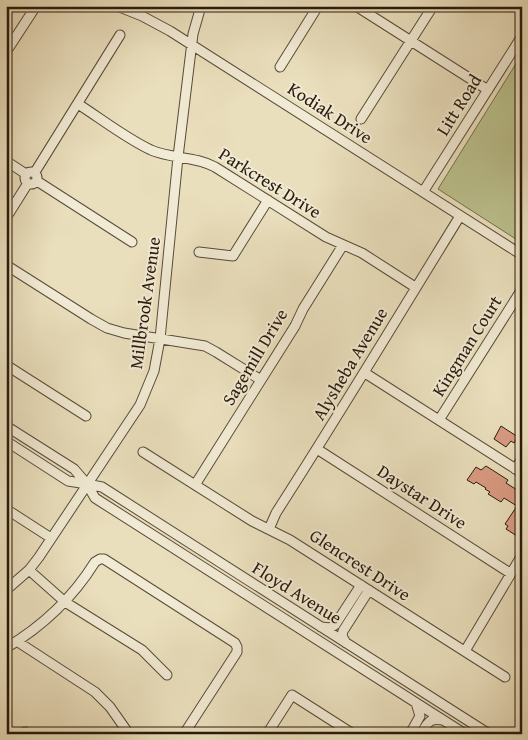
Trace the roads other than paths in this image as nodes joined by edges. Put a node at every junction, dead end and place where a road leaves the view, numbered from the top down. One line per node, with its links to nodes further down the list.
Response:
1 (36, 6): 11 (street)
2 (117, 6): 10 (street, Kodiak Drive)
3 (201, 6): 10 (street, Millbrook Avenue)
4 (318, 6): 12 (street)
5 (356, 6): 9 (street)
6 (433, 6): 9 (street)
7 (120, 35): 14 (street)
8 (522, 37): 13 (street, Litt Road)
9 (410, 41): 13 (street); 15 (street)
10 (192, 45): 16 (street, Millbrook Avenue); 19 (street, Kodiak Drive)
11 (6, 52)
12 (280, 67)
13 (488, 90): 19 (street, Litt Road)
14 (78, 104): 16 (street, Parkcrest Drive); 18 (street)
15 (361, 120)
16 (178, 157): 20 (street, Parkcrest Drive); 30 (street, Millbrook Avenue)
17 (6, 161): 18 (street)
18 (31, 178): 22 (street); 23 (street)
19 (423, 192): 21 (street, Kodiak Drive)
20 (268, 200): 24 (street, Parkcrest Drive); 25 (street)
21 (460, 216): 26 (street, Kodiak Drive); 28 (street, Alysheba Avenue)
22 (6, 218)
23 (132, 242)
24 (343, 246): 28 (street, Parkcrest Drive); 33 (street, Sagemill Drive)
25 (199, 252)
26 (522, 255)
27 (6, 265): 30 (street)
28 (415, 287): 32 (street, Alysheba Avenue)
29 (522, 289): 35 (street, Kingman Court)
30 (160, 339): 33 (street); 42 (street, Millbrook Avenue)
31 (6, 365): 34 (street)
32 (365, 373): 35 (street); 38 (street, Alysheba Avenue)
33 (261, 380): 43 (street, Sagemill Drive)
34 (86, 416)
35 (439, 420): 41 (street)
36 (6, 426): 42 (street, Floyd Avenue)
37 (6, 442): 42 (street, Floyd Avenue)
38 (317, 449): 45 (street, Alysheba Avenue); 49 (street, Daystar Drive)
39 (143, 452): 43 (street, Glencrest Drive)
40 (522, 459): 41 (street)
41 (519, 471)
42 (87, 484): 46 (street, Millbrook Avenue); 54 (street, Floyd Avenue); 61 (street, Floyd Avenue)
43 (195, 485): 45 (street, Glencrest Drive)
44 (6, 510): 46 (street)
45 (269, 530): 50 (street, Glencrest Drive)
46 (52, 538): 48 (street, Millbrook Avenue)
47 (522, 555): 49 (street)
48 (29, 570): 51 (street, Millbrook Avenue); 53 (street)
49 (510, 573): 58 (street)
50 (361, 585): 52 (street, Glencrest Drive); 54 (street)
51 (6, 590)
52 (369, 590): 56 (street); 58 (street, Glencrest Drive)
53 (65, 602): 55 (street); 59 (street); 64 (street)
54 (321, 627): 56 (street, Floyd Avenue)
55 (18, 642): 57 (street); 63 (street)
56 (347, 643): 70 (street, Floyd Avenue)
57 (6, 648)
58 (465, 651): 60 (street, Glencrest Drive)
59 (167, 675)
60 (504, 677)
61 (416, 702): 62 (street, Floyd Avenue); 67 (street)
62 (443, 720): 68 (street); 69 (street, Floyd Avenue)
63 (129, 734)
64 (184, 734)
65 (267, 734): 66 (street)
66 (353, 734)
67 (410, 734)
68 (421, 734)
69 (465, 734)
70 (489, 734)

